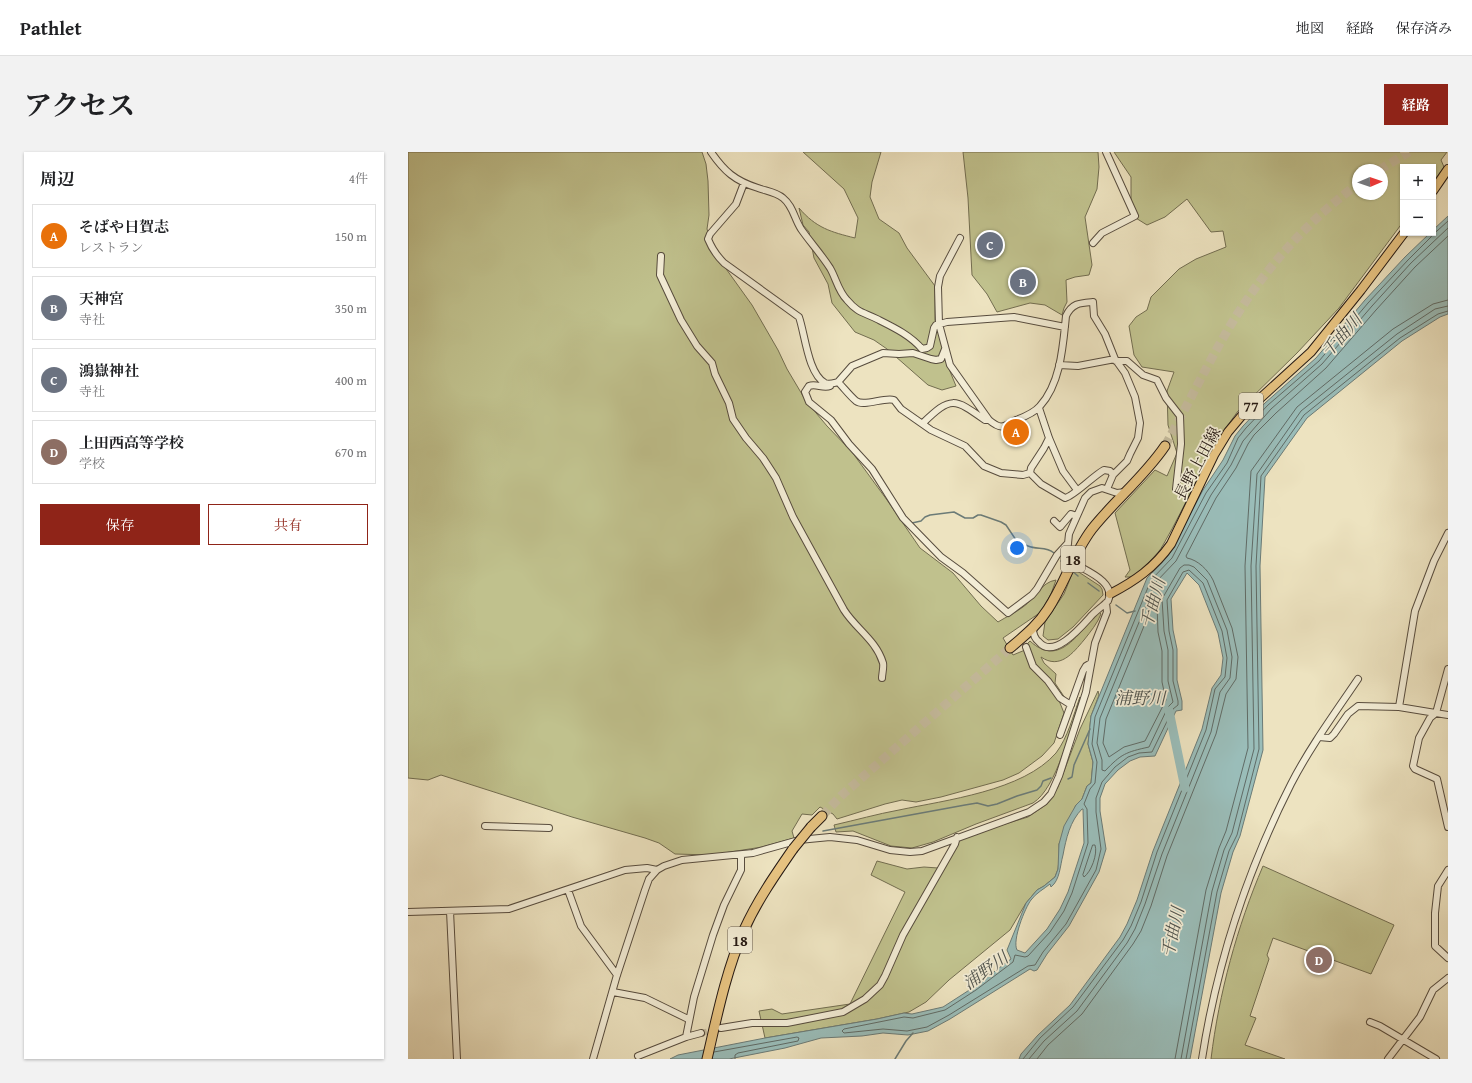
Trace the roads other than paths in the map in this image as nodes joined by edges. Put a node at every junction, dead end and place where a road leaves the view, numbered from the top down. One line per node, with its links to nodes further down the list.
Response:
1 (711, 152): 4 (street)
2 (1106, 152): 8 (street)
3 (1448, 169): 5 (main road)
4 (744, 183): 10 (street); 15 (street)
5 (1436, 187)
6 (1402, 236): 34 (main road, 長野上田線 / 77)
7 (960, 238): 10 (street)
8 (1093, 243)
9 (661, 256): 43 (street)
10 (939, 324): 11 (street); 12 (street)
11 (1065, 327): 13 (street); 14 (street)
12 (945, 348): 15 (street); 17 (street)
13 (1116, 360): 14 (street); 22 (street); 24 (street)
14 (1059, 365): 16 (street)
15 (835, 383): 18 (street); 31 (street)
16 (1039, 408): 17 (street); 19 (street)
17 (989, 420): 18 (street)
18 (922, 423): 21 (street)
19 (1049, 438): 21 (street); 25 (street)
20 (1165, 446): 26 (highway, 18)
21 (1030, 473): 25 (street)
22 (1113, 475): 23 (street); 25 (street)
23 (1107, 489): 26 (street); 27 (street); 28 (street)
24 (1176, 489)
25 (1077, 490)
26 (1125, 492): 27 (highway, 18)
27 (1114, 504): 36 (highway, 18)
28 (1077, 516): 29 (street); 31 (street)
29 (1054, 521)
30 (1448, 533): 46 (street)
31 (1068, 543): 32 (street)
32 (1071, 558)
33 (1077, 565): 34 (street)
34 (1110, 594): 35 (street)
35 (1106, 603): 38 (street); 41 (street)
36 (1033, 628): 37 (highway, 18); 38 (street)
37 (1022, 637): 38 (street); 40 (highway, 18)
38 (1037, 640)
39 (1026, 647): 45 (street)
40 (1010, 648)
41 (1091, 663): 45 (street); 55 (street)
42 (1448, 669): 47 (street)
43 (882, 678)
44 (1358, 679): 50 (street)
45 (1071, 705): 49 (street)
46 (1399, 707): 47 (street); 50 (street)
47 (1436, 713): 48 (street); 53 (street)
48 (1448, 715)
49 (1060, 735)
50 (1319, 737): 76 (street)
51 (822, 816): 75 (highway, 18, bridge)
52 (485, 826): 54 (street)
53 (1448, 827)
54 (549, 828)
55 (957, 837): 56 (street); 68 (street)
56 (741, 855): 57 (street); 66 (street)
57 (657, 870): 59 (street); 63 (street)
58 (1448, 870): 62 (street)
59 (568, 890): 60 (street); 63 (street)
60 (450, 911): 61 (street); 73 (street)
61 (408, 912)
62 (1448, 958)
63 (618, 975): 65 (street)
64 (1448, 978): 71 (street)
65 (612, 992): 66 (street); 74 (street)
66 (688, 1019): 70 (street)
67 (1370, 1022): 71 (street)
68 (721, 1028)
69 (701, 1033): 70 (street)
70 (686, 1037): 72 (street)
71 (1404, 1040): 77 (street); 78 (street)
72 (638, 1056)
73 (457, 1059)
74 (594, 1059)
75 (707, 1059)
76 (1202, 1059)
77 (1388, 1059)
78 (1436, 1059)

